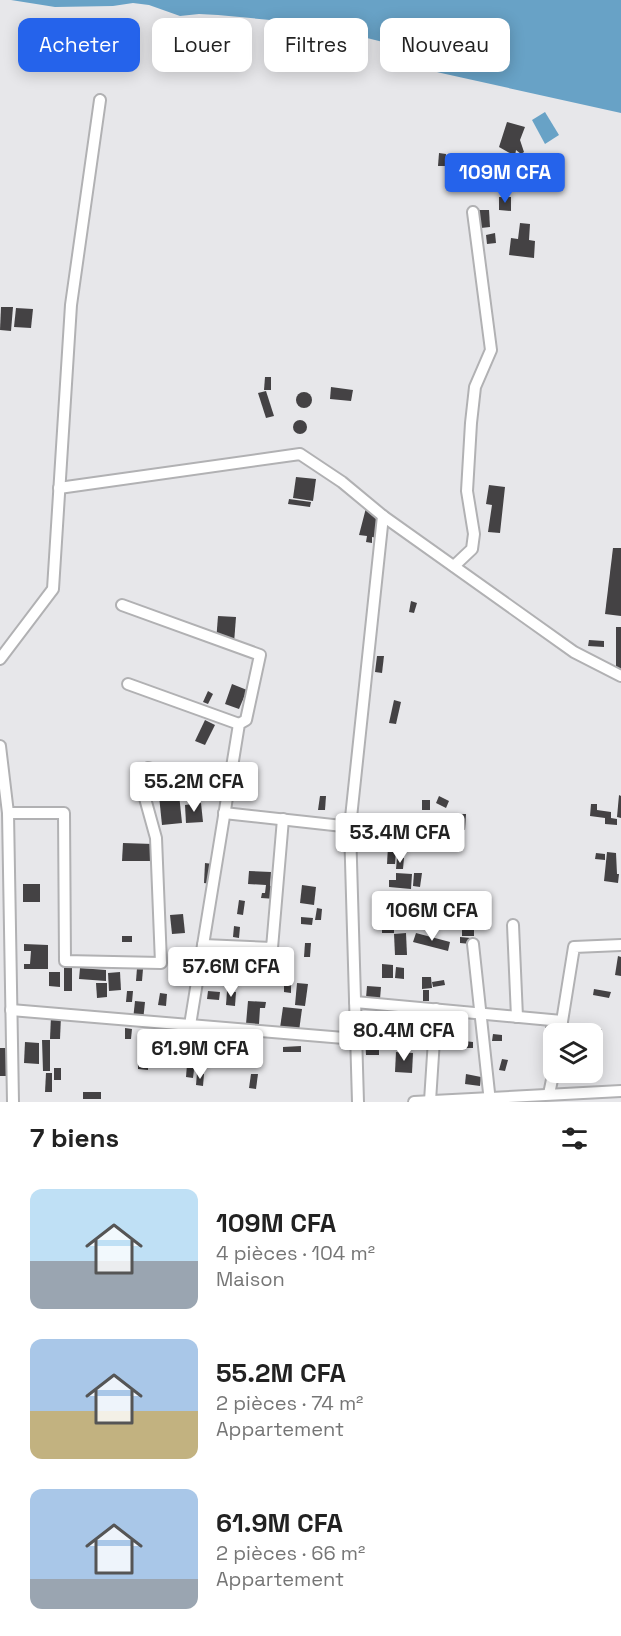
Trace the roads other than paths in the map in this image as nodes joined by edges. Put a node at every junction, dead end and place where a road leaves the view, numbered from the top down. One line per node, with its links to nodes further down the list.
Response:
1 (100, 100): 3 (street)
2 (473, 212): 5 (street)
3 (59, 488): 4 (street); 7 (street)
4 (383, 516): 5 (street); 18 (street)
5 (454, 566): 8 (street)
6 (122, 605): 10 (street)
7 (0, 659)
8 (621, 676)
9 (128, 684): 10 (street)
10 (239, 724): 14 (street)
11 (0, 746): 15 (street)
12 (148, 768): 14 (street)
13 (142, 791): 15 (street)
14 (228, 791): 16 (street)
15 (8, 813): 24 (street)
16 (224, 813): 17 (street); 22 (street)
17 (283, 819): 18 (street); 22 (street)
18 (350, 827): 19 (street); 25 (street)
19 (442, 837)
20 (513, 925): 29 (street)
21 (473, 944): 28 (street)
22 (203, 945): 31 (street)
23 (621, 945): 30 (street)
24 (5, 964): 27 (street)
25 (355, 1002): 26 (street); 32 (street)
26 (436, 1009): 28 (street); 38 (street)
27 (11, 1010): 31 (street); 33 (street)
28 (480, 1013): 29 (street); 37 (street)
29 (517, 1017): 30 (street)
30 (562, 1021)
31 (190, 1025): 32 (street)
32 (356, 1039): 40 (street)
33 (6, 1042): 39 (street)
34 (551, 1083): 36 (street)
35 (621, 1090): 36 (street)
36 (549, 1095): 37 (street)
37 (490, 1100): 38 (street)
38 (430, 1101): 41 (street)
39 (13, 1102)
40 (358, 1102)
41 (414, 1102)

